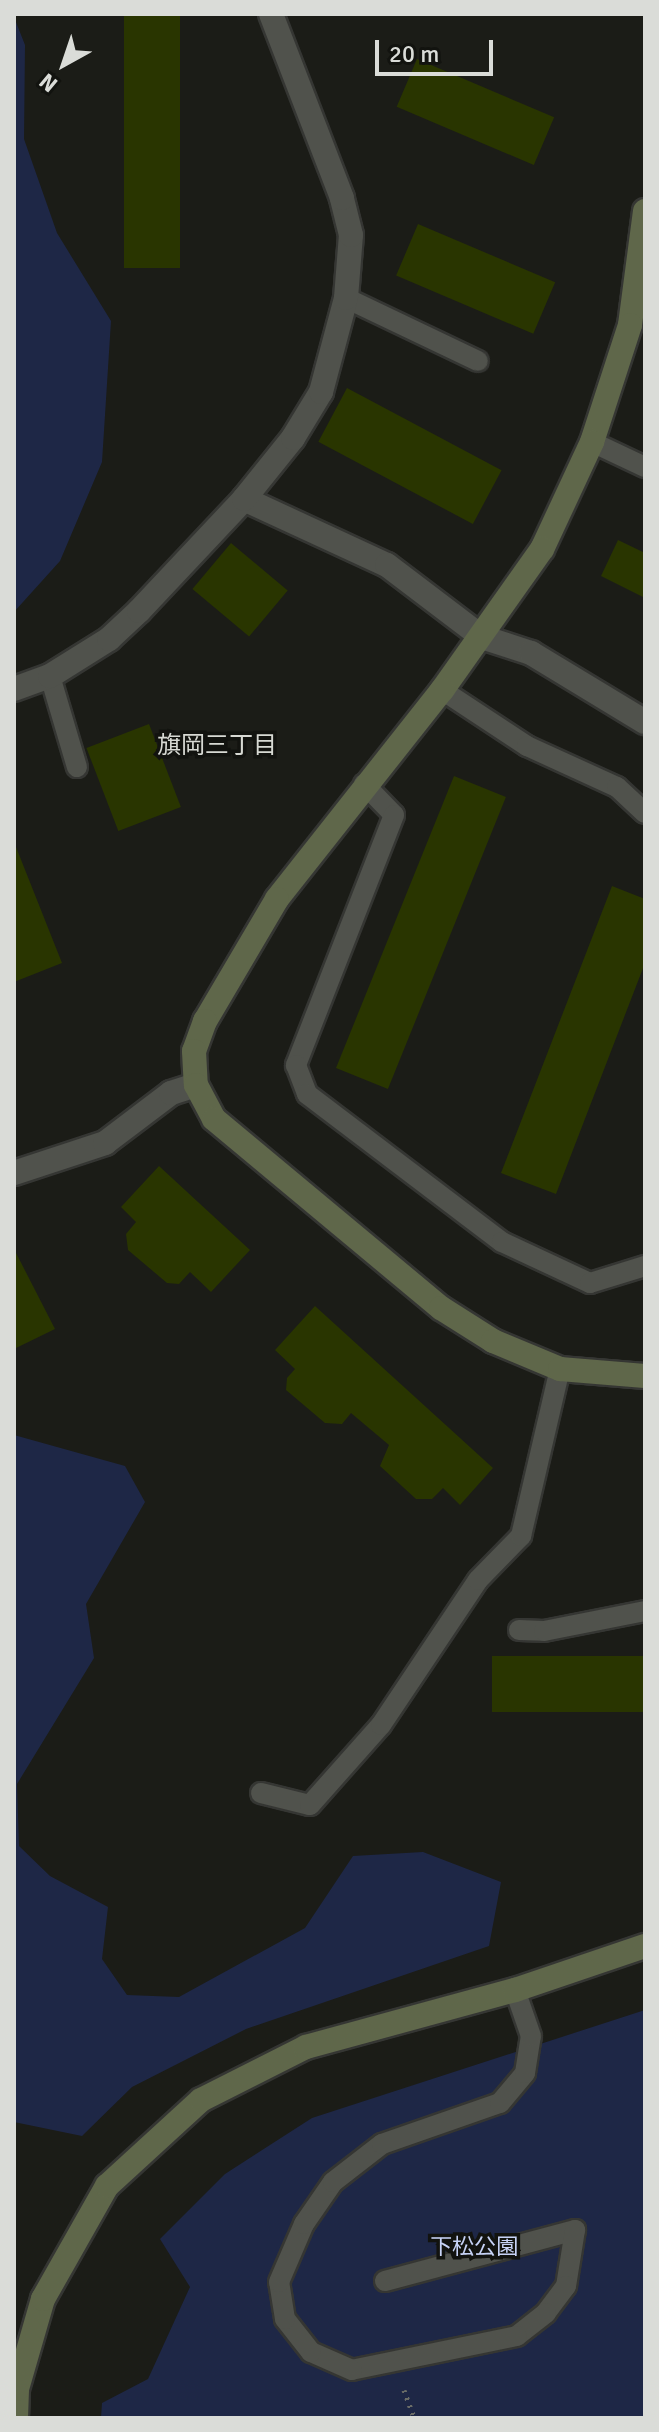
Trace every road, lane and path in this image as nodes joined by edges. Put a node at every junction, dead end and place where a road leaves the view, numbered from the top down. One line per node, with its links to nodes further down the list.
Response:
1 (271, 14): 3 (street)
2 (645, 211): 5 (street)
3 (346, 298): 4 (lane); 7 (street)
4 (478, 361)
5 (592, 442): 6 (lane); 8 (street)
6 (645, 467)
7 (244, 499): 8 (street); 9 (street)
8 (482, 637): 11 (street); 12 (street)
9 (50, 676): 10 (street); 13 (lane)
10 (14, 689)
11 (442, 690): 14 (street); 15 (lane)
12 (645, 722)
13 (77, 767)
14 (364, 784): 16 (street); 18 (lane)
15 (645, 813)
16 (196, 1085): 17 (street); 19 (street)
17 (14, 1173)
18 (645, 1266)
19 (560, 1369): 20 (street); 23 (lane)
20 (645, 1376)
21 (645, 1611): 22 (lane)
22 (519, 1630)
23 (261, 1793)
24 (645, 1946): 25 (street)
25 (515, 1990): 26 (lane); 27 (street)
26 (385, 2281)
27 (16, 2418)

